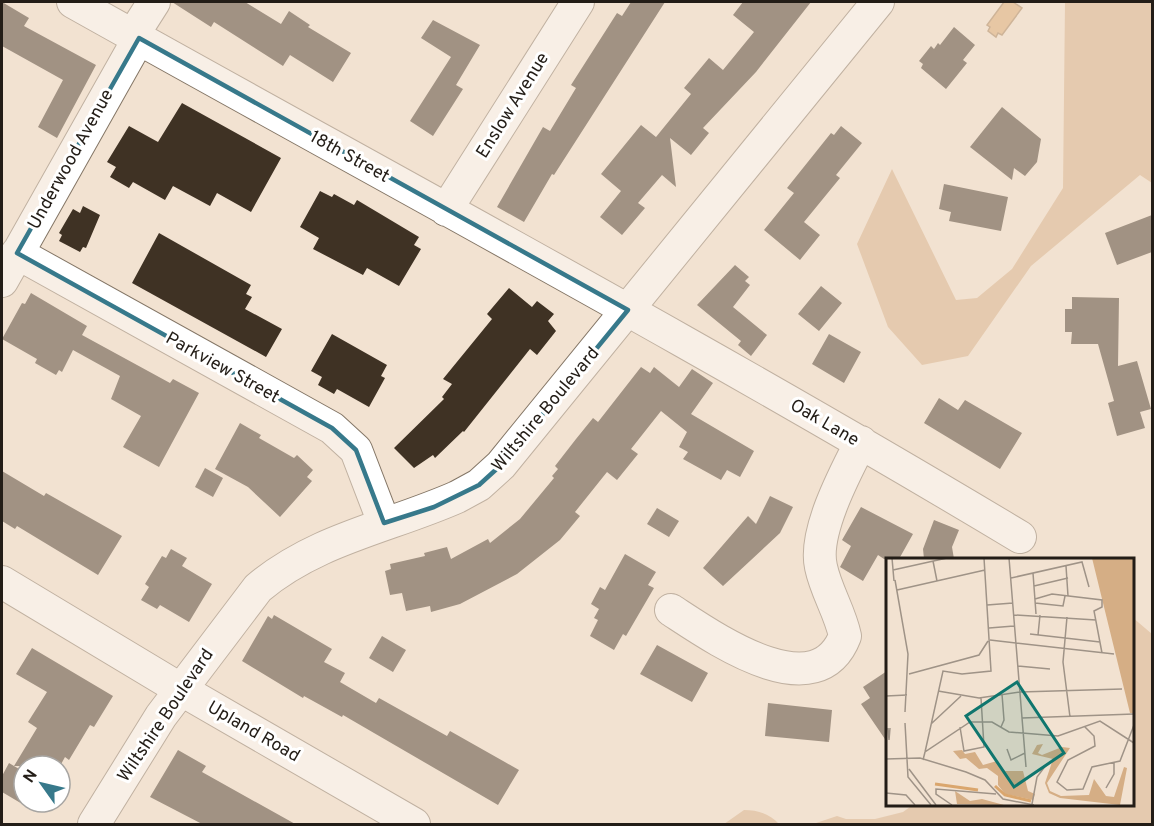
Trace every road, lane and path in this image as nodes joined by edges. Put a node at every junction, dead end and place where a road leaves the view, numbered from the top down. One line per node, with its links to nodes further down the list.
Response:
1 (73, 2): 5 (street, 18th Street)
2 (154, 2): 5 (street, Underwood Avenue)
3 (578, 2): 6 (street, Enslow Avenue)
4 (878, 2): 9 (street, Wiltshire Boulevard)
5 (136, 37): 6 (street, 18th Street); 7 (street, Underwood Avenue)
6 (446, 210): 9 (street, 18th Street)
7 (17, 253): 8 (street, Underwood Avenue); 11 (street, Parkview Street)
8 (2, 281)
9 (628, 310): 10 (street, Oak Lane); 11 (street, Wiltshire Boulevard)
10 (861, 442): 12 (street, Oak Lane); 14 (street)
11 (384, 523): 15 (street, Wiltshire Boulevard)
12 (1020, 537)
13 (2, 582): 15 (street, Upland Road)
14 (671, 610)
15 (180, 689): 16 (street, Wiltshire Boulevard); 17 (street, Upland Road)
16 (94, 825)
17 (414, 825)

